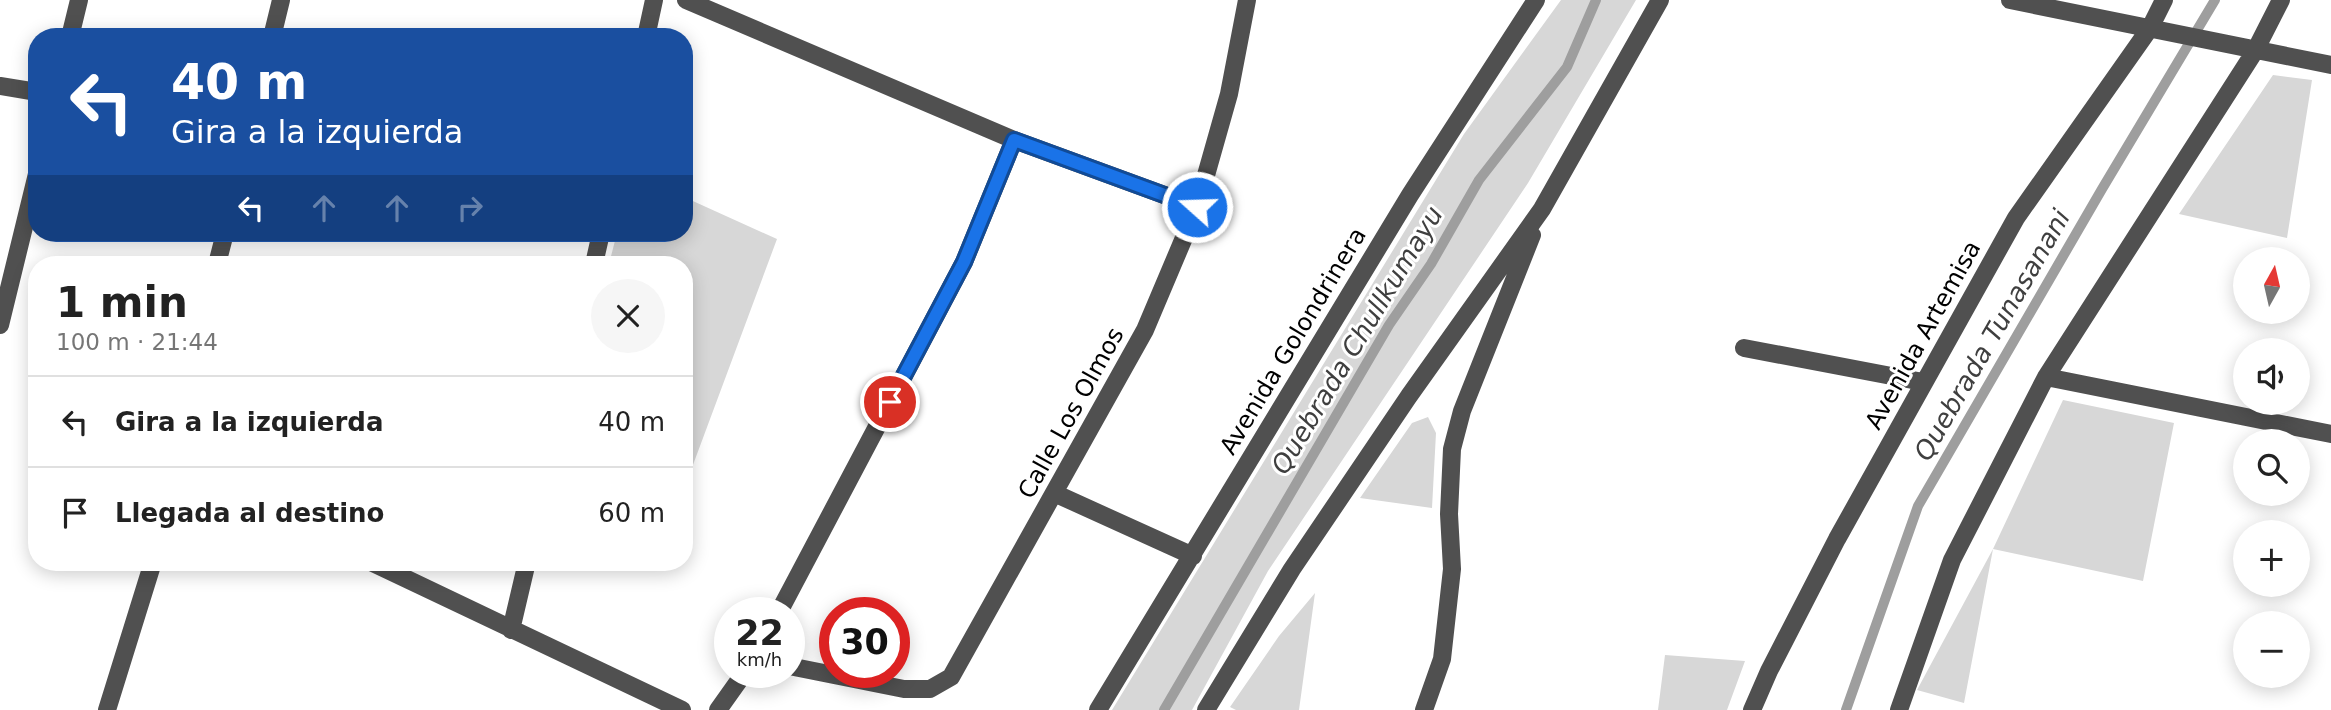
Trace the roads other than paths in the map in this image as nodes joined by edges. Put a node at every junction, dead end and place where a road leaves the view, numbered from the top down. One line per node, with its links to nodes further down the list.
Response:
1 (79, 0): 11 (street)
2 (281, 0): 12 (street)
3 (654, 0): 13 (street)
4 (686, 0): 19 (street)
5 (1247, 0): 20 (street, Calle Los Olmos)
6 (1536, 0): 29 (street, Avenida Golondrinera)
7 (1660, 0): 21 (street)
8 (2010, 0): 14 (street)
9 (2164, 0): 14 (street, Avenida Artemisa)
10 (2281, 0): 15 (street)
11 (72, 28)
12 (274, 28)
13 (648, 28)
14 (2150, 28): 15 (street); 26 (street, Avenida Artemisa)
15 (2255, 51): 16 (street); 25 (street)
16 (2331, 65)
17 (0, 86): 18 (street)
18 (28, 91)
19 (1014, 140): 20 (street); 33 (street)
20 (1197, 207): 28 (street, Calle Los Olmos)
21 (1542, 209): 42 (street); 43 (street)
22 (28, 211): 23 (street)
23 (0, 325)
24 (1745, 348): 26 (street)
25 (2046, 377): 27 (street); 37 (street)
26 (1923, 382): 44 (street, Avenida Artemisa)
27 (2331, 434)
28 (1054, 494): 29 (street); 35 (street, Calle Los Olmos)
29 (1193, 556): 41 (street, Avenida Golondrinera)
30 (150, 571): 38 (street)
31 (390, 571): 34 (street)
32 (525, 571): 34 (street)
33 (787, 597)
34 (511, 630): 39 (street)
35 (805, 669)
36 (734, 688): 40 (street)
37 (1903, 709)
38 (107, 710)
39 (682, 710)
40 (718, 710)
41 (1098, 710)
42 (1206, 710)
43 (1423, 710)
44 (1752, 710)

